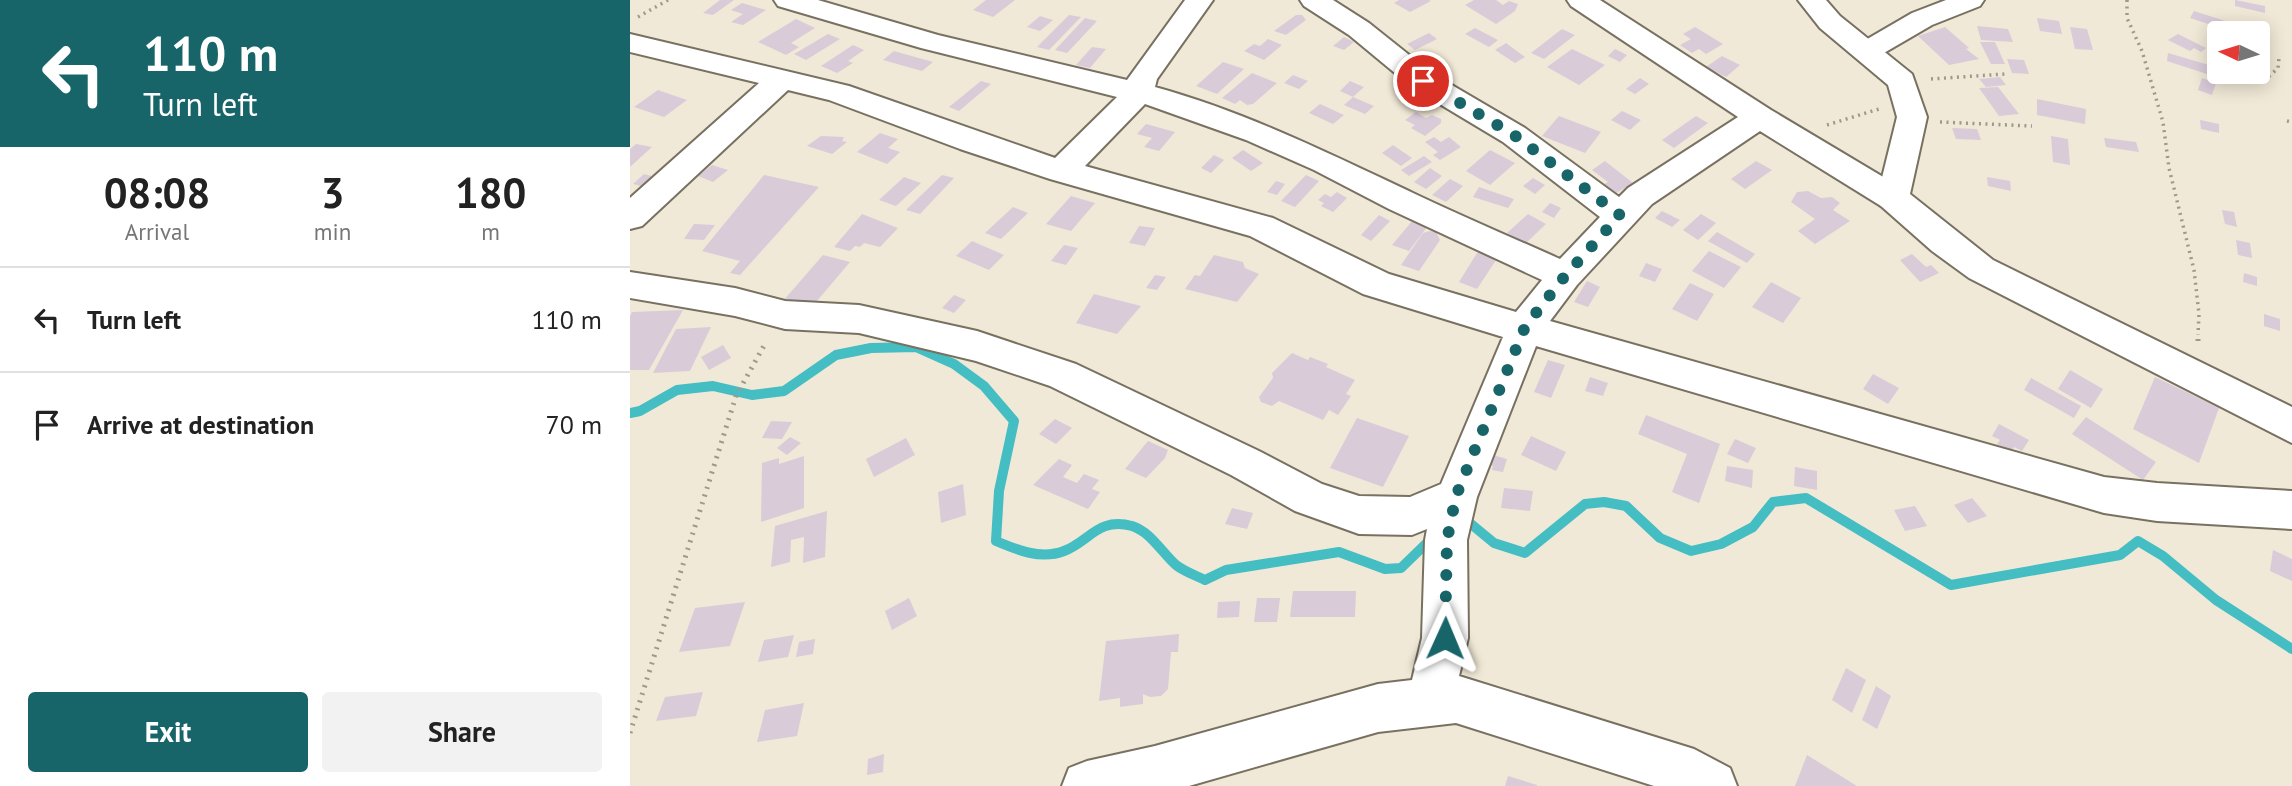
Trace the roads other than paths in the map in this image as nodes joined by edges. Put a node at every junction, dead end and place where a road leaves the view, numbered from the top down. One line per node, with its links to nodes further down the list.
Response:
1 (788, 0): 10 (street)
2 (1199, 0): 10 (street)
3 (1314, 0): 14 (street)
4 (1581, 0): 11 (street)
5 (1812, 0): 8 (street)
6 (1970, 0): 8 (street)
7 (630, 43): 9 (street)
8 (1867, 51): 13 (street)
9 (780, 81): 12 (street); 15 (street)
10 (1138, 94): 12 (street); 16 (street)
11 (1760, 117): 13 (street); 14 (street)
12 (1061, 171): 18 (street)
13 (1893, 198): 19 (street)
14 (1620, 215): 16 (street)
15 (630, 217)
16 (1565, 276): 18 (street)
17 (630, 285): 20 (street)
18 (1525, 327): 20 (street); 21 (street)
19 (2292, 426)
20 (1456, 496): 22 (street)
21 (2292, 510)
22 (1430, 702): 23 (street); 24 (street)
23 (1087, 786)
24 (1713, 786)

